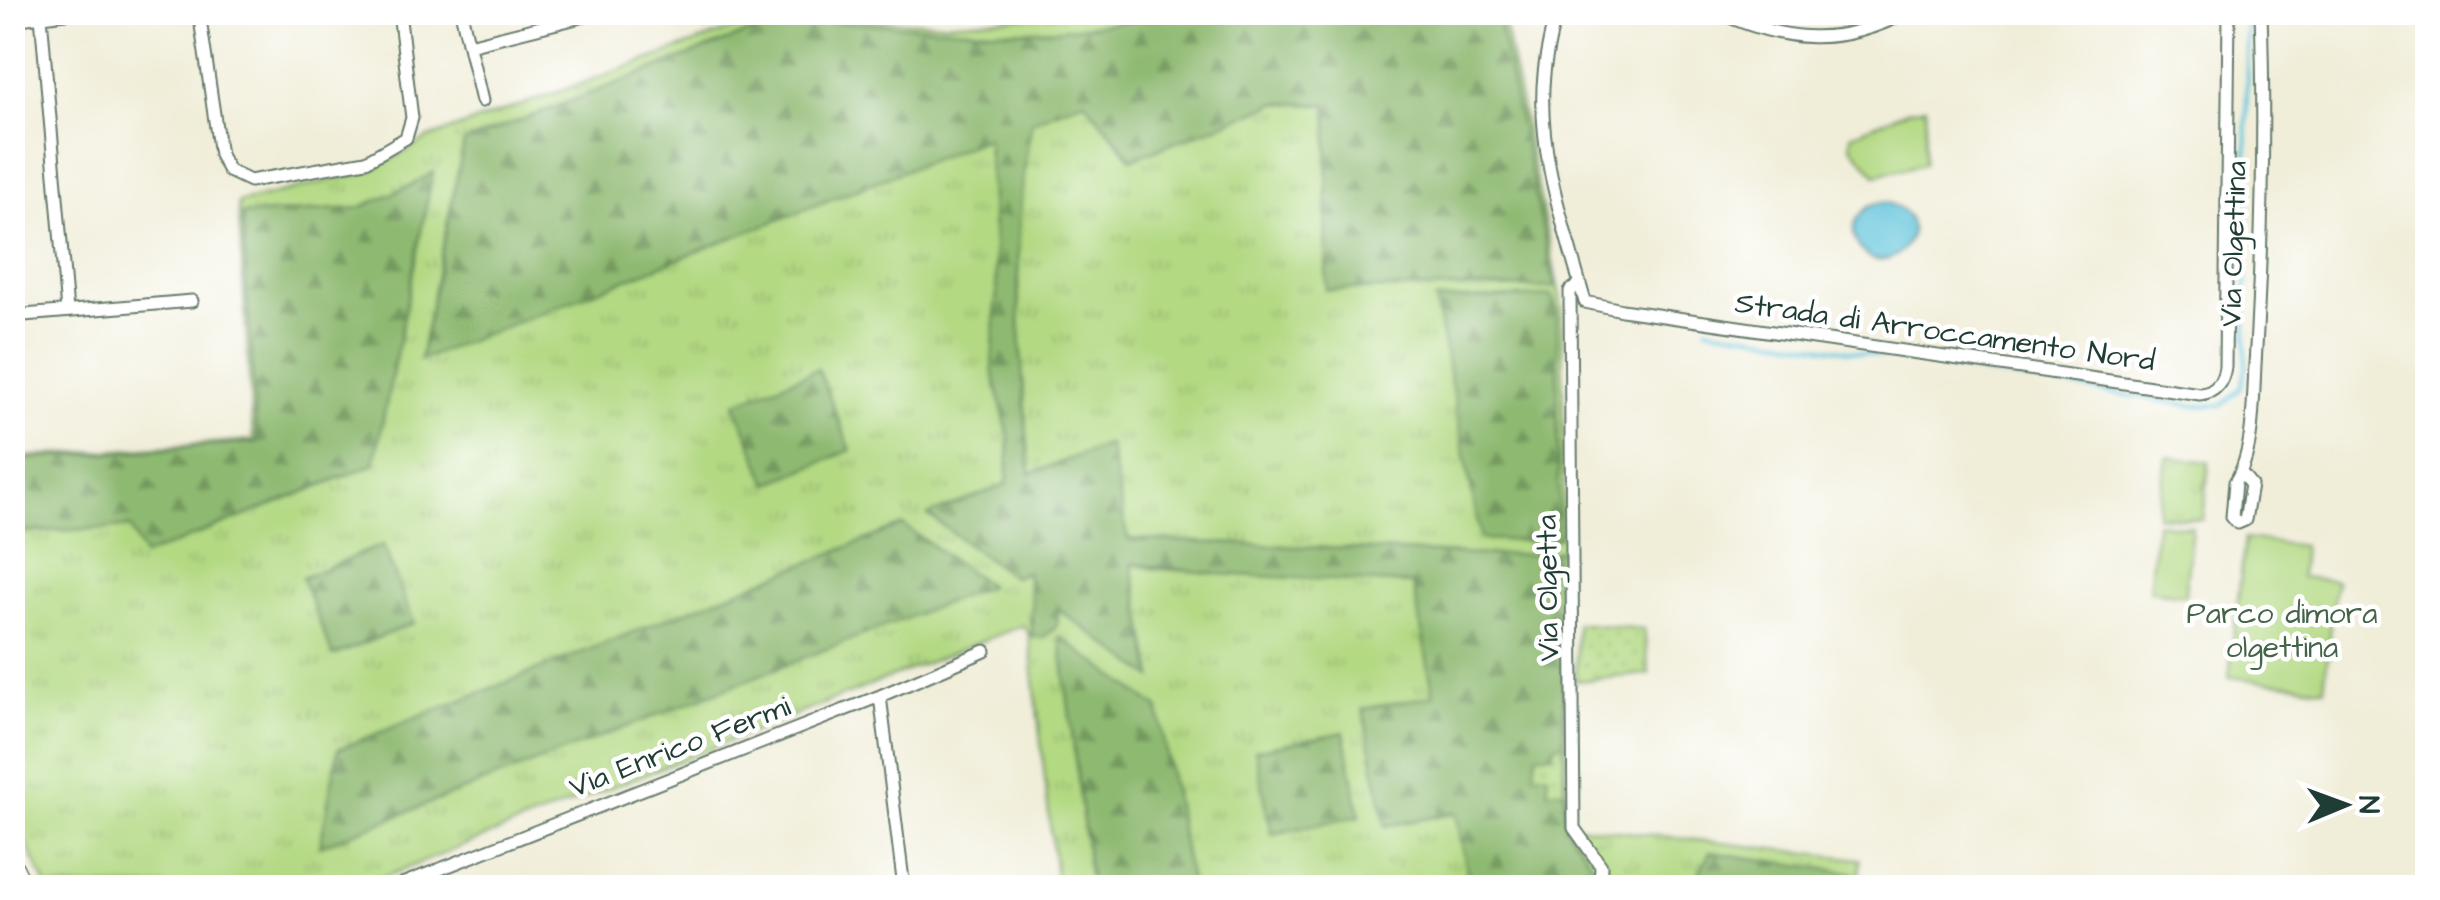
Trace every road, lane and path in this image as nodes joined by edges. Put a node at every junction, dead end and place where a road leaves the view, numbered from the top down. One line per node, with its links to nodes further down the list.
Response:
1 (73, 12): 13 (street)
2 (199, 12): 3 (street)
3 (399, 12)
4 (461, 12): 15 (street)
5 (600, 12): 15 (street)
6 (678, 12): 7 (street)
7 (741, 12)
8 (1556, 12): 17 (street)
9 (1718, 12): 10 (street)
10 (1908, 12)
11 (2229, 12): 17 (street, Strada di Arroccamento Nord)
12 (2261, 12): 21 (street, Via Olgettina)
13 (41, 16): 14 (street); 19 (street)
14 (12, 20)
15 (469, 45): 16 (street)
16 (482, 101)
17 (1580, 284): 29 (street, Via Olgetta)
18 (192, 301): 19 (street)
19 (67, 311): 20 (street)
20 (12, 316)
21 (2243, 475)
22 (985, 651): 23 (street, Via Enrico Fermi)
23 (880, 696): 25 (street, Via Enrico Fermi); 28 (street)
24 (12, 864): 26 (main road)
25 (418, 883): 27 (street, Via Enrico Fermi)
26 (24, 888)
27 (392, 888)
28 (904, 888)
29 (1600, 888)

